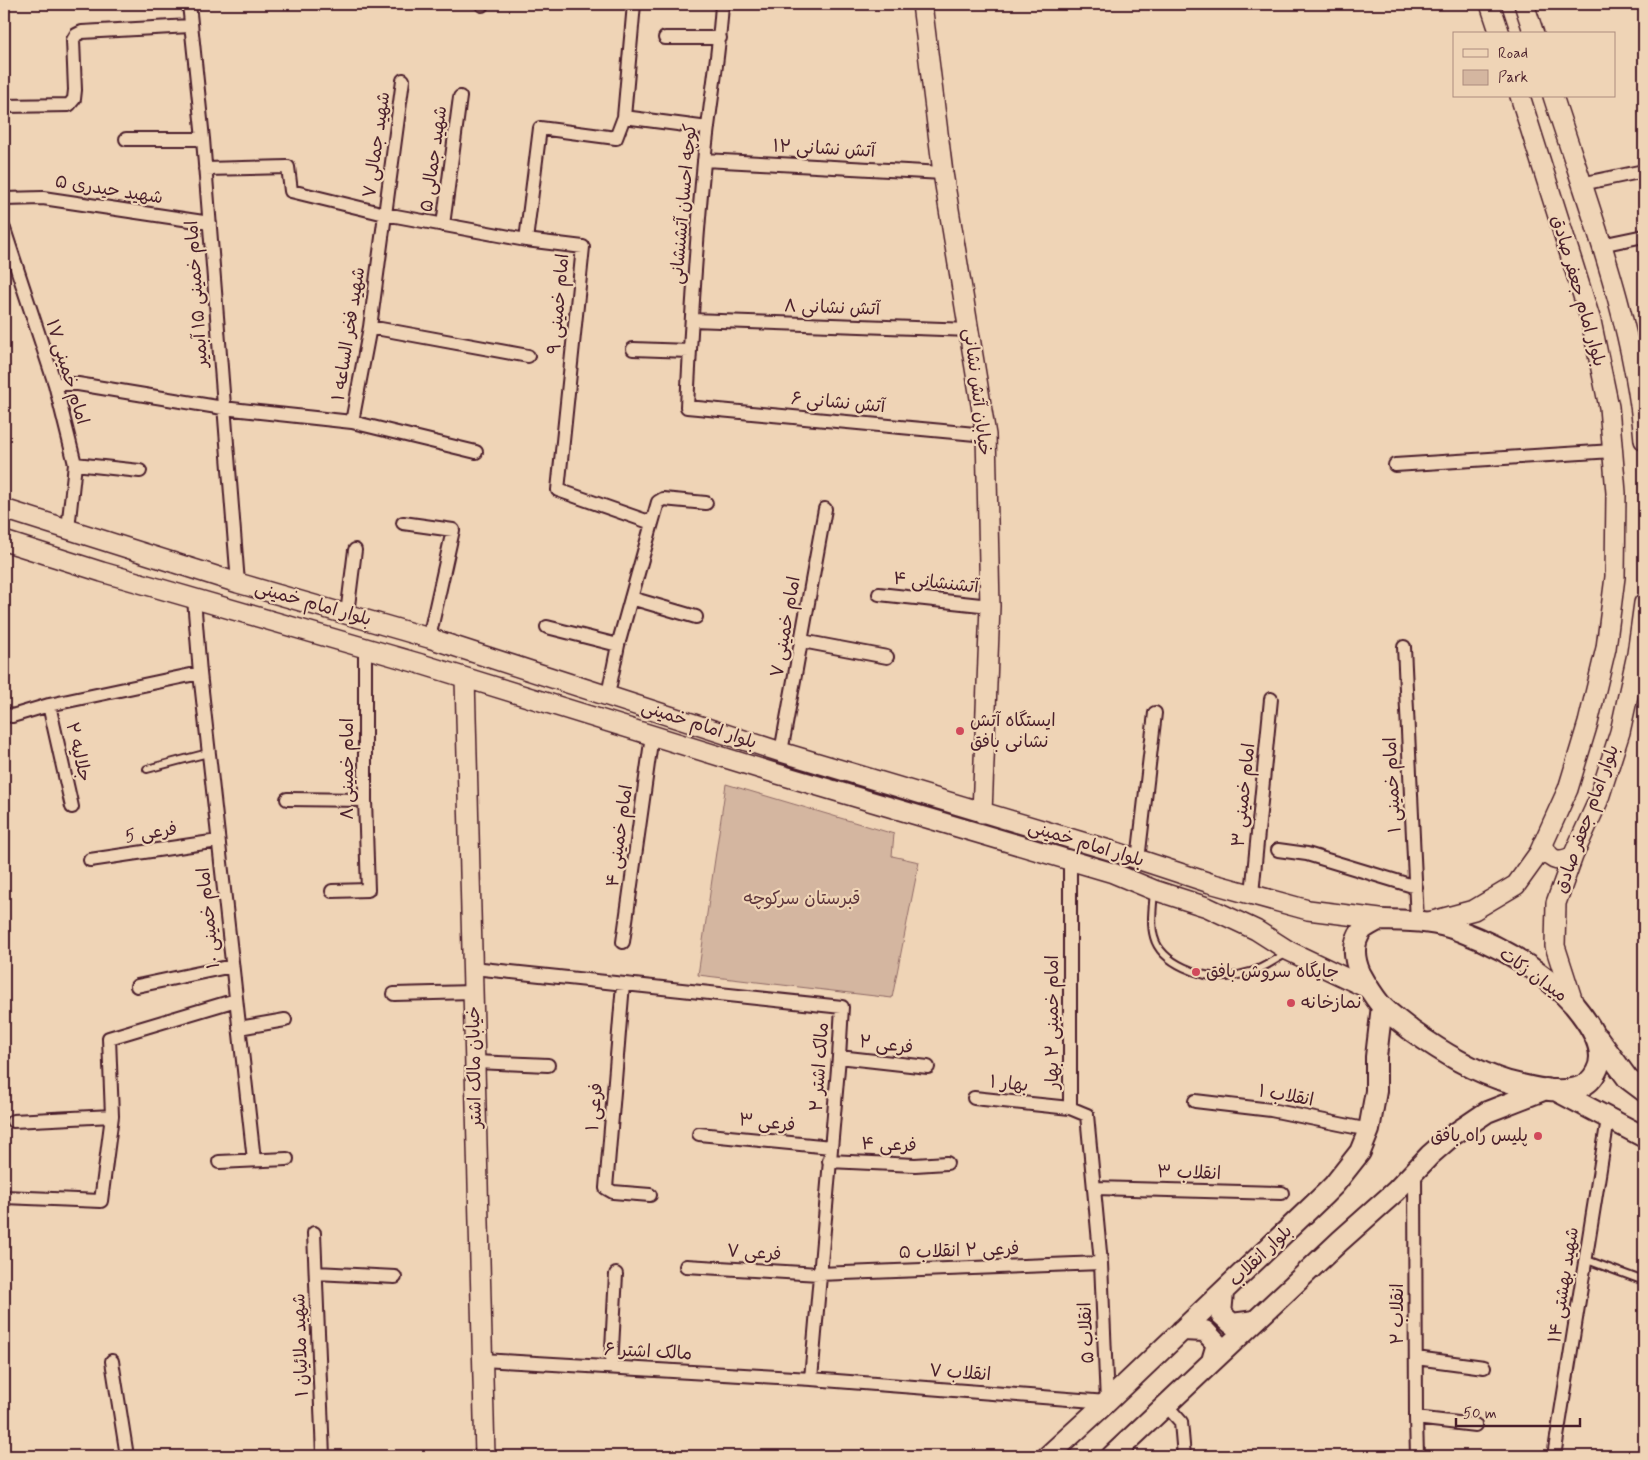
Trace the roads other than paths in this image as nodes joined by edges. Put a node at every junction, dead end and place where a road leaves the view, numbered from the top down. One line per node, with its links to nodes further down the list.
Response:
1 (189, 4): 7 (street, امام خمینی ۱۵ آبمیر)
2 (634, 4): 17 (street)
3 (722, 4): 11 (street, کوچه احسان آتشنشانی)
4 (922, 4): 26 (main road, خیابان آتش نشانی)
5 (1490, 4): 8 (main road)
6 (1524, 4): 9 (main road)
7 (190, 26): 16 (street); 22 (street, امام خمینی ۱۵ آبمیر)
8 (1499, 32)
9 (1533, 32)
10 (665, 38): 11 (street)
11 (720, 38): 20 (street, کوچه احسان آتشنشانی)
12 (404, 80): 29 (street, شهید جمالی ۷)
13 (460, 98): 31 (street, شهید جمالی ۵)
14 (1521, 98): 19 (main road, بلوار امام جعفر صادق)
15 (1554, 98): 18 (main road, بلوار امام جعفر صادق)
16 (4, 106)
17 (624, 117): 20 (street); 34 (street)
18 (1560, 118): 19 (main road); 27 (main road, بلوار امام جعفر صادق)
19 (1530, 127): 48 (main road, بلوار امام جعفر صادق)
20 (708, 128): 23 (street, کوچه احسان آتشنشانی)
21 (126, 139): 22 (street)
22 (203, 139): 24 (street, امام خمینی ۱۵ آبمیر)
23 (704, 160): 26 (street, آتش نشانی ۱۲); 36 (street, کوچه احسان آتشنشانی)
24 (205, 169): 29 (street, امام خمینی ۹); 30 (street, امام خمینی ۱۵ آبمیر)
25 (1644, 170): 27 (street)
26 (943, 173): 38 (main road, خیابان آتش نشانی)
27 (1581, 184): 35 (main road, بلوار امام جعفر صادق)
28 (4, 199): 30 (street, شهید حیدری ۵)
29 (385, 214): 31 (street, امام خمینی ۹); 37 (street, شهید فخر الساعه ۱)
30 (210, 223): 44 (street, امام خمینی ۱۵ آبمیر)
31 (443, 225): 34 (street, امام خمینی ۹)
32 (4, 229): 42 (street, امام خمینی ۱۷)
33 (1644, 236): 35 (street)
34 (526, 240): 57 (street, امام خمینی ۹)
35 (1600, 245): 47 (main road, بلوار امام جعفر صادق)
36 (692, 320): 38 (street, آتش نشانی ۸); 40 (street, کوچه احسان آتشنشانی)
37 (370, 327): 41 (street); 45 (street, شهید فخر الساعه ۱)
38 (970, 330): 46 (main road, خیابان آتش نشانی)
39 (633, 349): 40 (street)
40 (689, 352): 43 (street, کوچه احسان آتشنشانی)
41 (528, 356)
42 (55, 384): 44 (street, شهید فخر الساعه ۱); 50 (street, امام خمینی ۱۷)
43 (686, 407): 46 (street, آتش نشانی ۶)
44 (223, 408): 45 (street, شهید فخر الساعه ۱); 61 (street, امام خمینی ۱۵ آبمیر)
45 (352, 422): 49 (street)
46 (986, 434): 66 (main road, خیابان آتش نشانی)
47 (1644, 440)
48 (1613, 451): 51 (street); 96 (main road, بلوار امام جعفر صادق)
49 (476, 452)
50 (75, 464): 52 (street); 58 (street, امام خمینی ۱۷)
51 (1395, 465)
52 (140, 471)
53 (706, 502): 57 (street)
54 (4, 508): 58 (main road, بلوار امام خمینی)
55 (825, 509): 71 (street, امام خمینی ۷)
56 (403, 523): 70 (street)
57 (652, 524): 64 (street)
58 (68, 529): 61 (main road, بلوار امام خمینی)
59 (4, 541): 63 (main road, بلوار امام خمینی)
60 (355, 550): 67 (street)
61 (238, 583): 67 (main road, بلوار امام خمینی)
62 (879, 594): 66 (street, آتشنشانی ۴)
63 (194, 598): 74 (main road, بلوار امام خمینی); 76 (street, امام خمینی ۱۰)
64 (631, 598): 68 (street); 72 (street)
65 (1644, 603): 98 (main road, بلوار امام جعفر صادق)
66 (990, 606): 94 (main road, خیابان آتش نشانی)
67 (347, 614): 70 (main road, بلوار امام خمینی)
68 (696, 617)
69 (547, 627): 72 (street)
70 (428, 638): 78 (main road, بلوار امام خمینی)
71 (802, 641): 75 (street); 84 (street, امام خمینی ۷)
72 (618, 645): 78 (street)
73 (1404, 646): 102 (street, امام خمینی ۱)
74 (365, 648): 77 (main road, بلوار امام خمینی); 91 (street, امام خمینی ۸)
75 (887, 657)
76 (200, 673): 80 (street); 85 (street, امام خمینی ۱۰)
77 (466, 678): 83 (main road, بلوار امام خمینی); 110 (main road, خیابان مالک اشتر)
78 (608, 695): 84 (main road, بلوار امام خمینی)
79 (1271, 699): 105 (street, امام خمینی ۳)
80 (49, 705): 82 (street); 93 (street, جلالیه ۲)
81 (1155, 713): 101 (street)
82 (4, 714)
83 (652, 735): 89 (main road, بلوار امام خمینی); 107 (street, امام خمینی ۴)
84 (781, 752): 86 (main road, بلوار امام خمینی)
85 (208, 753): 87 (lane); 95 (street, امام خمینی ۱۰)
86 (825, 765): 88 (main road, بلوار امام خمینی); 89 (main road)
87 (147, 769)
88 (878, 781): 92 (main road); 94 (main road, بلوار امام خمینی)
89 (814, 785): 92 (main road, بلوار امام خمینی)
90 (287, 799): 91 (street)
91 (365, 800): 104 (street, امام خمینی ۸)
92 (876, 803): 100 (main road, بلوار امام خمینی)
93 (72, 807)
94 (982, 812): 101 (main road, بلوار امام خمینی)
95 (218, 841): 99 (street, فرعی 5); 109 (street, امام خمینی ۱۰)
96 (1543, 843): 98 (main road); 106 (main road, بلوار امام جعفر صادق)
97 (1278, 850): 102 (street)
98 (1573, 856): 117 (main road, بلوار امام جعفر صادق)
99 (90, 860)
100 (1070, 860): 103 (main road, بلوار امام خمینی); 130 (street, امام خمینی ۲ بهار)
101 (1138, 860): 105 (main road, بلوار امام خمینی)
102 (1416, 887): 106 (street, امام خمینی ۱)
103 (1154, 890): 108 (main road, بلوار امام خمینی); 108 (lane)
104 (332, 891)
105 (1252, 894): 106 (main road, بلوار امام خمینی)
106 (1415, 921): 113 (main road, میدان زکات); 117 (main road, میدان زکات)
107 (623, 942)
108 (1289, 952): 113 (main road, بلوار امام خمینی)
109 (232, 966): 112 (street); 116 (street, امام خمینی ۱۰)
110 (473, 968): 111 (street, مالک اشتر ۲); 114 (main road, خیابان مالک اشتر)
111 (623, 984): 122 (street, مالک اشتر ۲); 146 (street, فرعی ۱)
112 (138, 986)
113 (1367, 988): 118 (main road, میدان زکات)
114 (474, 992): 115 (street); 123 (main road, خیابان مالک اشتر)
115 (394, 994)
116 (236, 1000): 120 (street, امام خمینی ۱۰); 131 (street)
117 (1574, 1005): 121 (main road, میدان زکات)
118 (1382, 1006): 126 (main road, میدان زکات); 134 (main road, بلوار انقلاب)
119 (285, 1020): 120 (street)
120 (239, 1028): 139 (street, امام خمینی ۱۰)
121 (1591, 1028): 126 (main road, میدان زکات); 127 (main road)
122 (840, 1057): 125 (street, فرعی ۲); 137 (street, مالک اشتر ۲)
123 (475, 1062): 124 (street); 161 (main road, خیابان مالک اشتر)
124 (548, 1065)
125 (928, 1067)
126 (1550, 1090): 132 (main road); 143 (main road)
127 (1644, 1091)
128 (974, 1098): 130 (street, بهار ۱)
129 (1195, 1101): 134 (street, انقلاب ۱)
130 (1070, 1108): 144 (street, امام خمینی ۲ بهار)
131 (112, 1116): 133 (street); 147 (street)
132 (1608, 1119): 136 (main road); 149 (street, شهید بهشتی ۱۴)
133 (13, 1121)
134 (1369, 1130): 157 (main road, بلوار انقلاب)
135 (699, 1134): 137 (street, فرعی ۳)
136 (1644, 1137)
137 (831, 1147): 140 (street, مالک اشتر ۲)
138 (287, 1159): 139 (street)
139 (254, 1160): 141 (street)
140 (829, 1161): 142 (street, فرعی ۴); 154 (street, مالک اشتر ۲)
141 (219, 1162)
142 (947, 1163)
143 (1415, 1171): 158 (main road); 160 (street, انقلاب ۲)
144 (1094, 1188): 145 (street, انقلاب ۳); 150 (street, امام خمینی ۲ بهار)
145 (1282, 1193)
146 (650, 1195)
147 (4, 1197)
148 (314, 1233): 152 (street, شهید ملائیان ۱)
149 (1586, 1260): 156 (lane); 178 (street, شهید بهشتی ۱۴)
150 (1101, 1263): 154 (street, فرعی ۲ انقلاب ۵); 167 (street, انقلاب ۵)
151 (686, 1266): 154 (street, فرعی ۷)
152 (316, 1273): 155 (street); 172 (street, شهید ملائیان ۱)
153 (616, 1274): 164 (street)
154 (819, 1274): 166 (street, مالک اشتر ۲)
155 (395, 1277)
156 (1644, 1281)
157 (1223, 1292): 158 (main road); 159 (main road, بلوار انقلاب)
158 (1255, 1321): 163 (main road)
159 (1182, 1330): 163 (main road); 167 (main road, بلوار انقلاب)
160 (1416, 1358): 165 (street); 169 (street, انقلاب ۲)
161 (483, 1360): 164 (street, مالک اشتر ۶); 173 (main road, خیابان مالک اشتر)
162 (112, 1361): 171 (street)
163 (1212, 1361): 168 (main road)
164 (610, 1367): 166 (street, مالک اشتر ۶)
165 (1484, 1367)
166 (811, 1379): 167 (street, انقلاب ۷)
167 (1107, 1402): 174 (main road, بلوار انقلاب)
168 (1166, 1405): 175 (main road); 176 (street)
169 (1416, 1418): 170 (street); 177 (street, انقلاب ۲)
170 (1475, 1425)
171 (128, 1456)
172 (322, 1456)
173 (485, 1456)
174 (1048, 1456)
175 (1112, 1456)
176 (1184, 1456)
177 (1418, 1456)
178 (1554, 1456)

